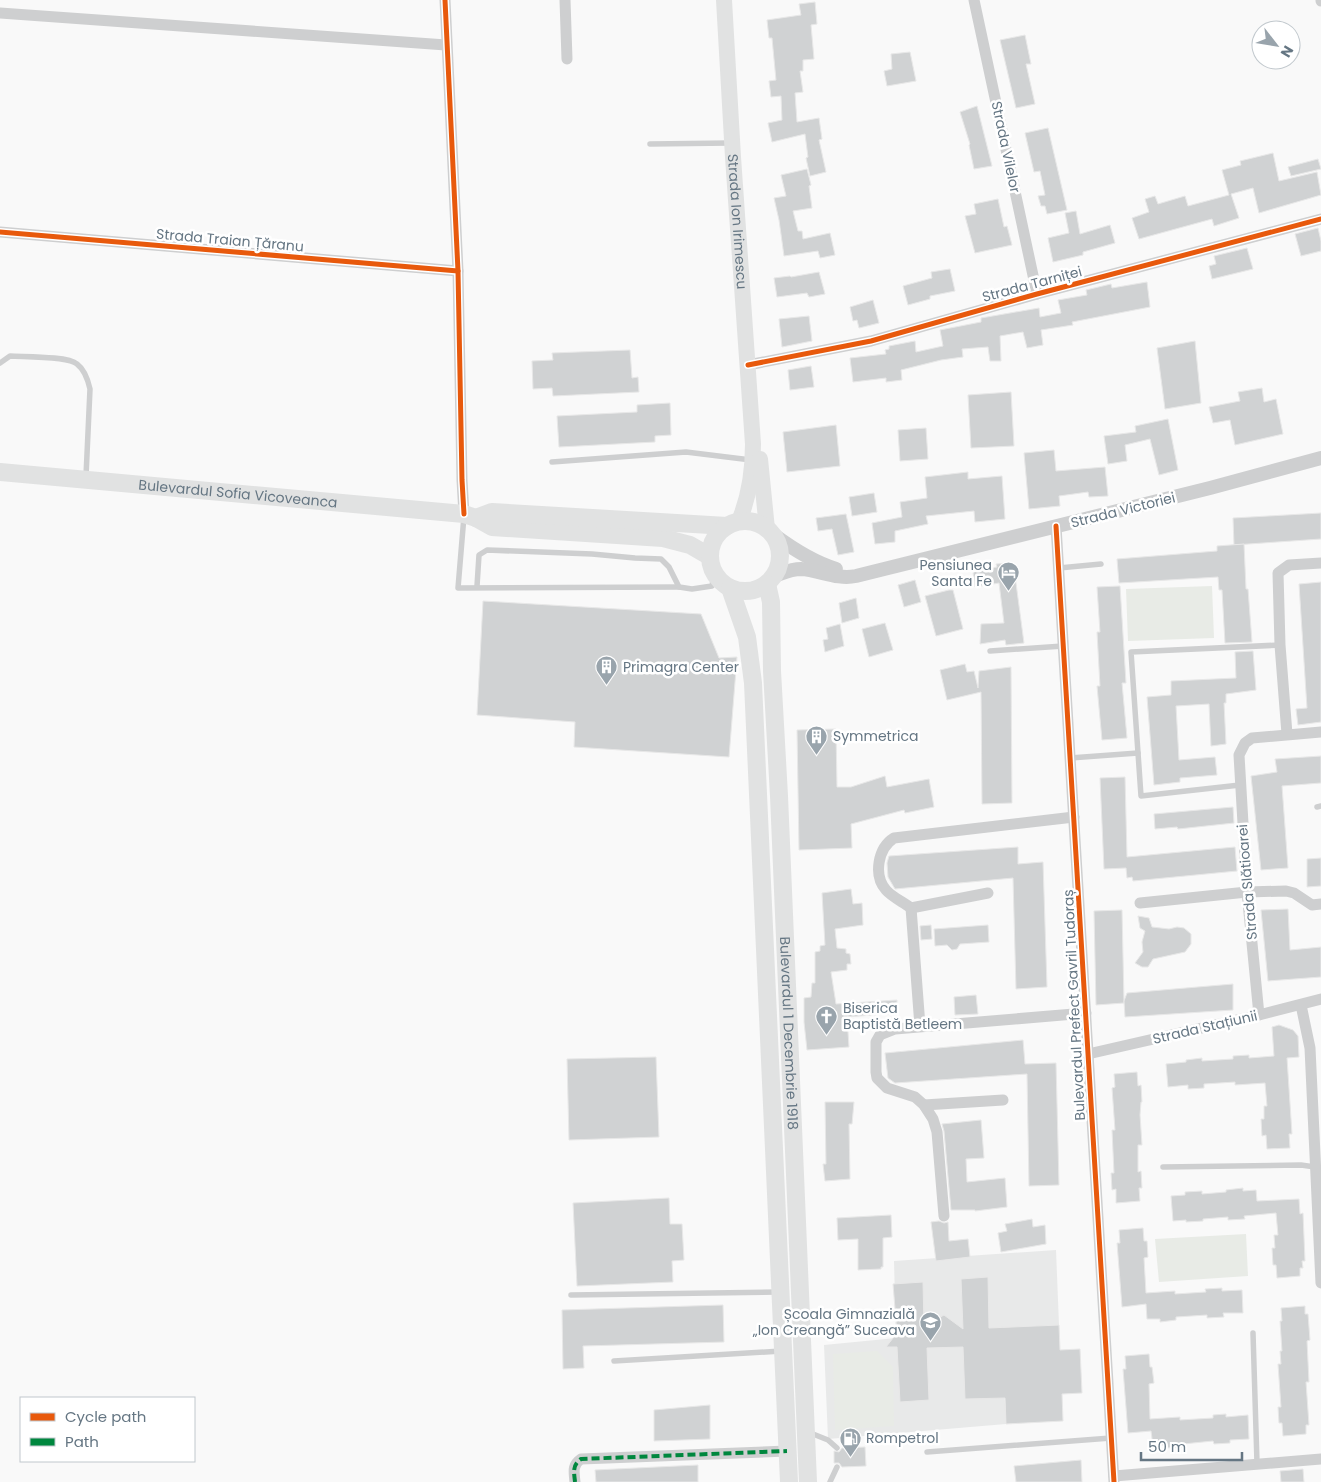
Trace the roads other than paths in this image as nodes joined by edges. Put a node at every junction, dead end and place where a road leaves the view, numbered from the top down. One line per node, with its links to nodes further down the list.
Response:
1 (445, 0): 6 (street)
2 (564, 0): 7 (street)
3 (724, 0): 8 (main road, Strada Ion Irimescu)
4 (974, 0): 13 (street, Strada Vilelor)
5 (0, 12): 6 (street)
6 (446, 45): 12 (street)
7 (566, 59)
8 (732, 143): 9 (lane); 15 (main road, Strada Ion Irimescu)
9 (650, 144)
10 (1321, 219): 13 (street, Strada Tarniței)
11 (0, 232): 12 (street, Strada Traian Țăranu)
12 (458, 271): 21 (street)
13 (1038, 294): 15 (street, Strada Tarniței)
14 (0, 363): 20 (lane)
15 (748, 365): 16 (main road, Strada Ion Irimescu)
16 (756, 455): 18 (lane); 22 (main road, Strada Ion Irimescu); 24 (main road, Strada Ion Irimescu)
17 (1321, 458): 23 (street, Strada Victoriei)
18 (552, 462)
19 (0, 472): 20 (main road, Bulevardul Sofia Vicoveanca)
20 (86, 479): 21 (main road, Bulevardul Sofia Vicoveanca)
21 (470, 516): 22 (main road, Bulevardul Sofia Vicoveanca); 25 (main road, Bulevardul Sofia Vicoveanca); 32 (lane)
22 (733, 524): 24 (main road); 25 (main road)
23 (1056, 526): 28 (street, Bulevardul Prefect Gavril Tudoraș); 29 (street, Strada Victoriei)
24 (770, 532): 29 (street, Strada Victoriei); 31 (main road)
25 (709, 556): 30 (main road)
26 (1321, 563): 35 (street)
27 (1101, 564): 28 (lane)
28 (1058, 568): 36 (street, Bulevardul Prefect Gavril Tudoraș)
29 (866, 573): 31 (street, Strada Victoriei)
30 (714, 574): 33 (lane); 34 (main road)
31 (771, 580): 34 (main road); 67 (main road, Bulevardul 1 Decembrie 1918)
32 (477, 586): 33 (lane); 33 (lane)
33 (679, 588)
34 (730, 588): 62 (main road, Bulevardul 1 Decembrie 1918)
35 (1280, 645): 39 (street); 40 (lane)
36 (1063, 646): 37 (lane); 41 (street, Bulevardul Prefect Gavril Tudoraș)
37 (990, 651)
38 (1321, 732): 39 (street)
39 (1287, 734): 42 (street, Strada Slătioarei)
40 (1138, 753): 41 (lane); 42 (lane)
41 (1070, 758): 43 (street, Bulevardul Prefect Gavril Tudoraș)
42 (1240, 784): 44 (street, Strada Slătioarei)
43 (1074, 817): 48 (street); 51 (street, Bulevardul Prefect Gavril Tudoraș)
44 (1247, 892): 46 (street); 47 (street); 52 (street, Strada Slătioarei)
45 (988, 894): 48 (street)
46 (1140, 903)
47 (1321, 904)
48 (911, 908): 53 (street)
49 (1321, 999): 50 (street, Strada Stațiunii)
50 (1301, 1004): 52 (street, Strada Stațiunii); 58 (street)
51 (1086, 1014): 53 (street, Bulevardul Prefect Gavril Tudoraș); 54 (street, Bulevardul Prefect Gavril Tudoraș)
52 (1259, 1015): 54 (street, Strada Stațiunii)
53 (920, 1026): 56 (street, Bulevardul Prefect Gavril Tudoraș)
54 (1088, 1054): 68 (street, Bulevardul Prefect Gavril Tudoraș)
55 (1003, 1100): 56 (street)
56 (924, 1105): 60 (street)
57 (1163, 1167): 58 (lane)
58 (1315, 1167): 59 (street)
59 (1319, 1186): 61 (street)
60 (944, 1216)
61 (1321, 1284)
62 (781, 1292): 63 (lane); 65 (main road, Bulevardul 1 Decembrie 1918)
63 (571, 1295)
64 (1253, 1334): 73 (lane)
65 (783, 1351): 66 (lane); 70 (main road, Bulevardul 1 Decembrie 1918)
66 (614, 1361)
67 (806, 1431): 69 (lane); 78 (main road, Bulevardul 1 Decembrie 1918)
68 (1111, 1438): 71 (lane); 75 (street, Bulevardul Prefect Gavril Tudoraș)
69 (837, 1448)
70 (787, 1451): 76 (street); 77 (main road, Bulevardul 1 Decembrie 1918)
71 (927, 1452)
72 (1321, 1459): 73 (street)
73 (1257, 1463): 75 (street)
74 (837, 1467): 79 (lane)
75 (1114, 1479)
76 (575, 1482)
77 (788, 1482)
78 (808, 1482)
79 (830, 1482)

